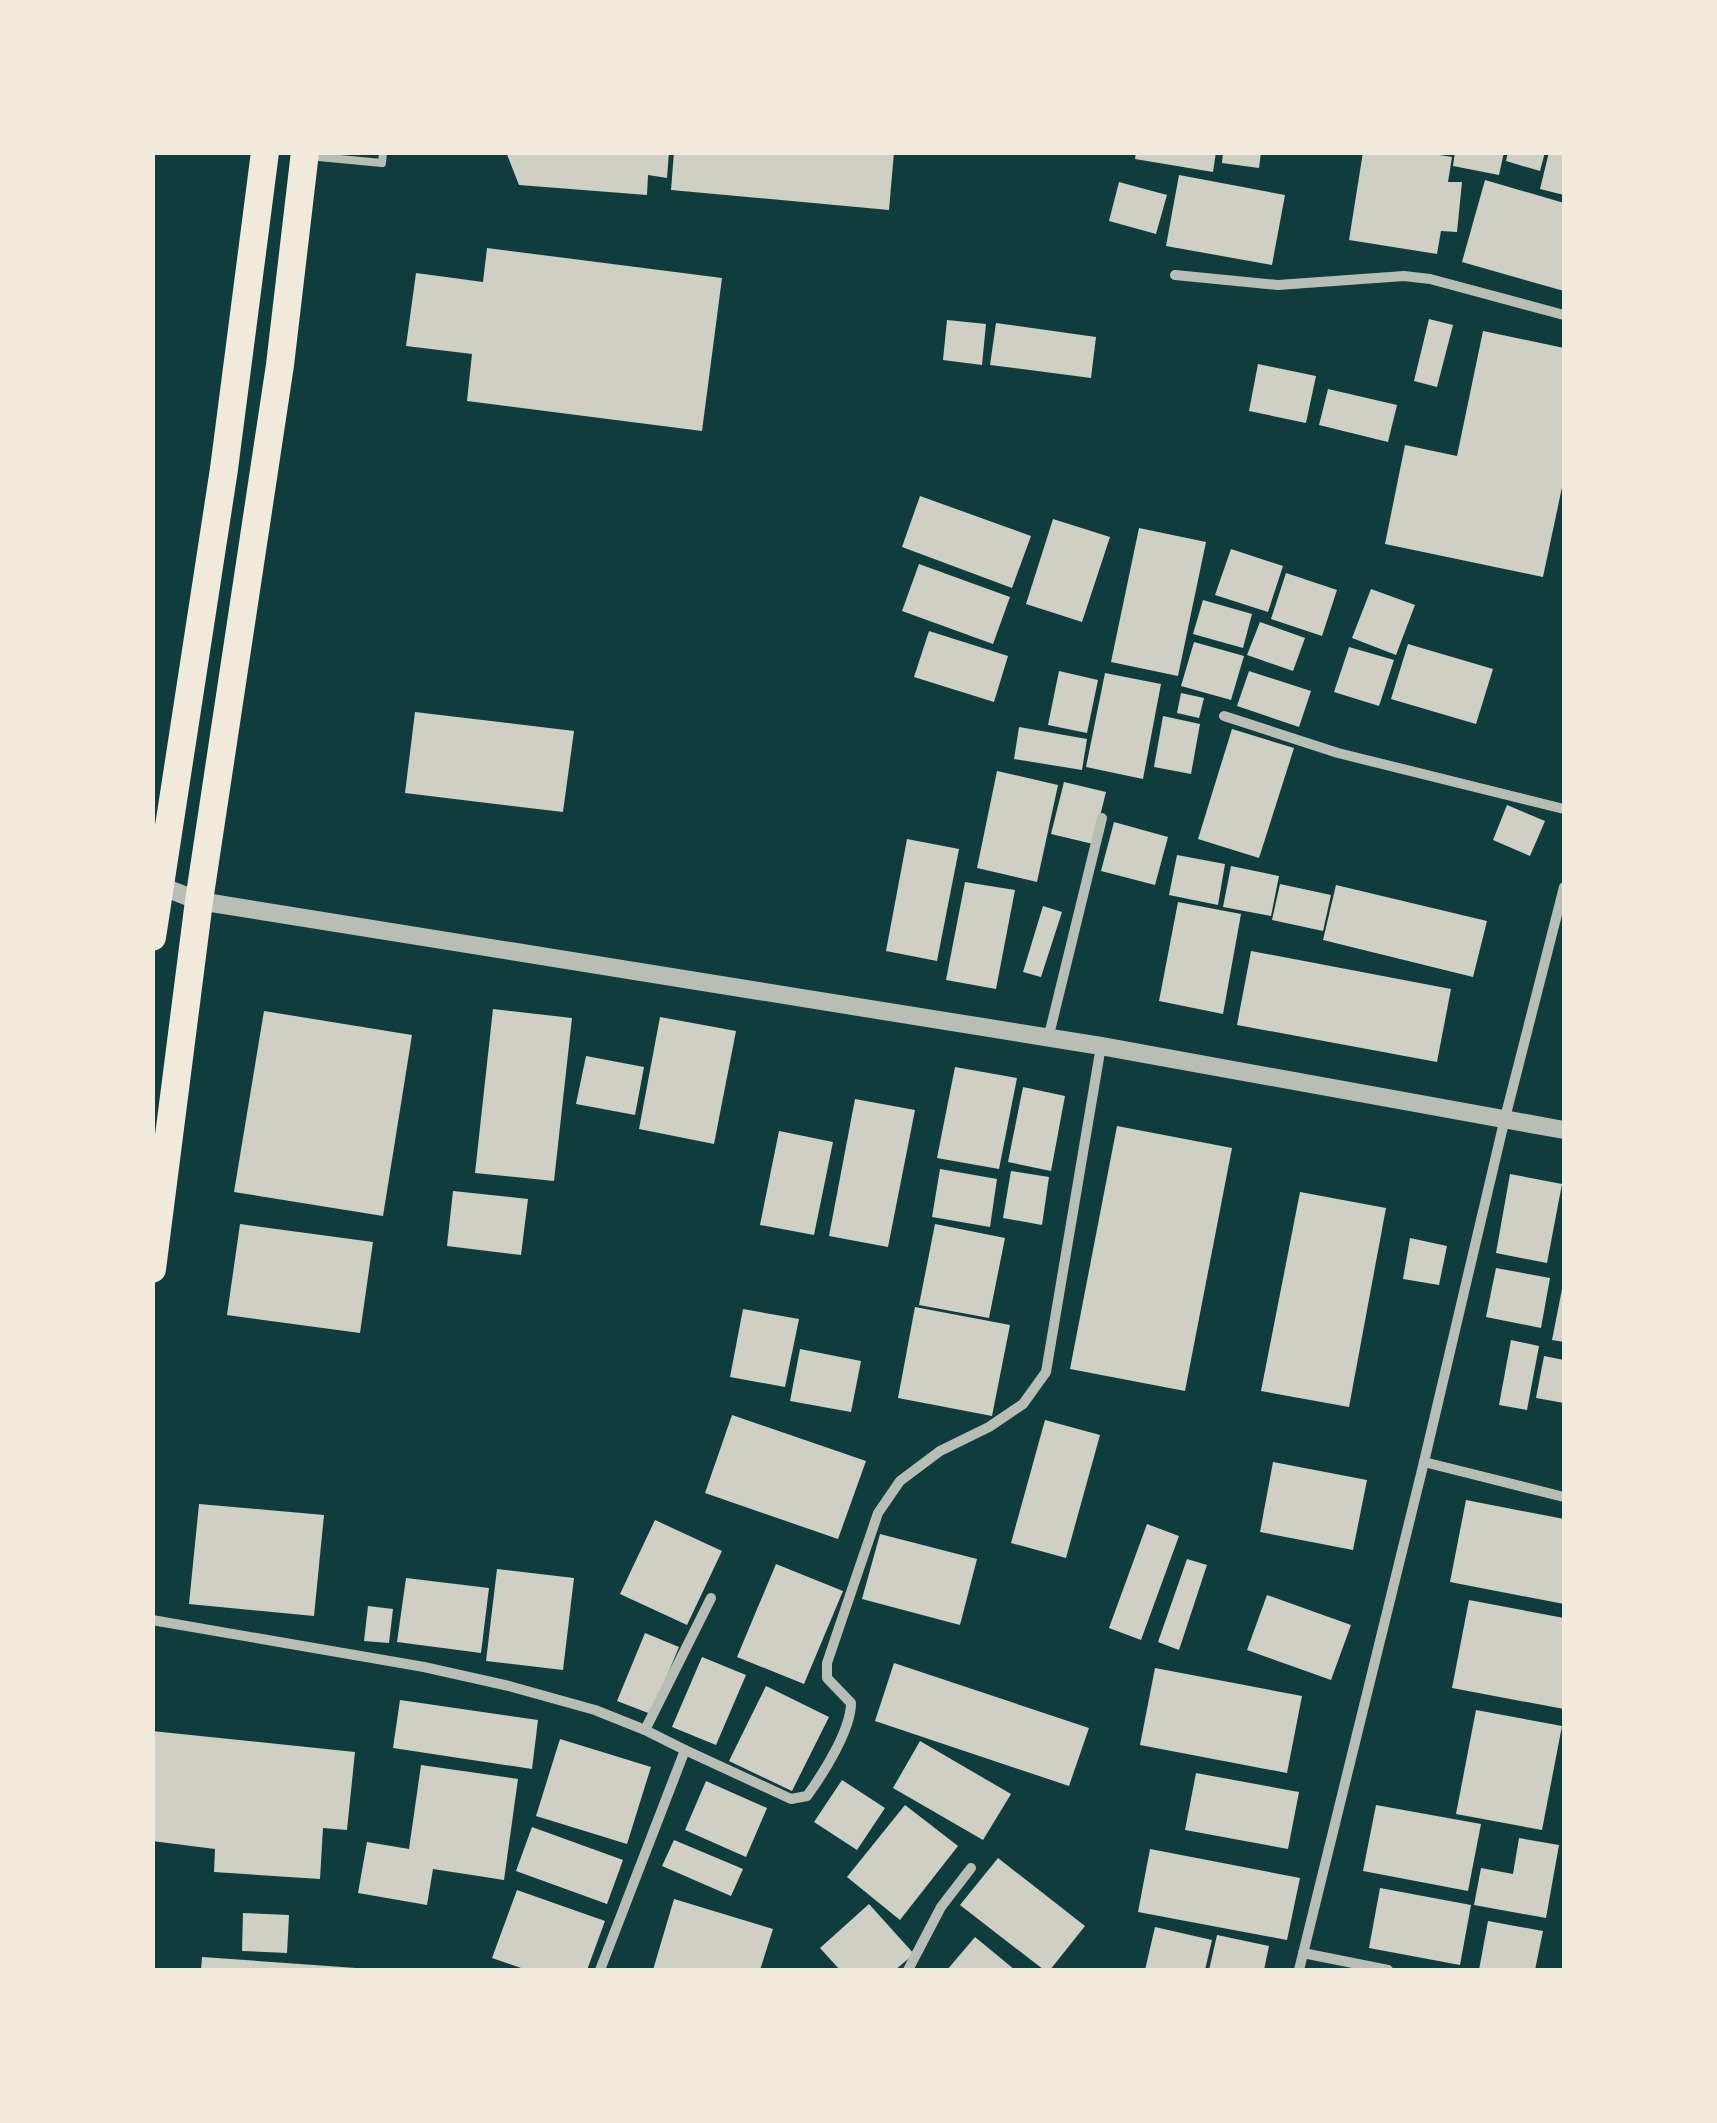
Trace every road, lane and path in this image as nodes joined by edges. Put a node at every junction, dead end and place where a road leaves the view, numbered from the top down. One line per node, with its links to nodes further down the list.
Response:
1 (265, 152): 6 (highway)
2 (384, 152): 3 (lane)
3 (305, 154): 7 (highway)
4 (1175, 275): 5 (street)
5 (1564, 315)
6 (224, 469): 7 (highway); 11 (highway)
7 (262, 486): 13 (highway)
8 (1224, 716): 9 (street)
9 (1564, 809)
10 (1102, 818): 15 (street)
11 (156, 883): 13 (street); 14 (highway)
12 (1564, 888): 17 (street)
13 (199, 900): 15 (street); 19 (highway)
14 (152, 937)
15 (1048, 1039): 16 (street)
16 (1101, 1046): 17 (street); 25 (street)
17 (1504, 1118): 18 (street); 20 (street)
18 (1564, 1130)
19 (152, 1269)
20 (1424, 1462): 21 (street); 27 (street)
21 (1564, 1497)
22 (711, 1598): 24 (street)
23 (152, 1620): 24 (street)
24 (646, 1730): 25 (street)
25 (685, 1750): 28 (street)
26 (971, 1868): 29 (street)
27 (1304, 1953): 30 (street); 31 (street)
28 (600, 1970)
29 (908, 1970)
30 (1299, 1970)
31 (1388, 1970)

